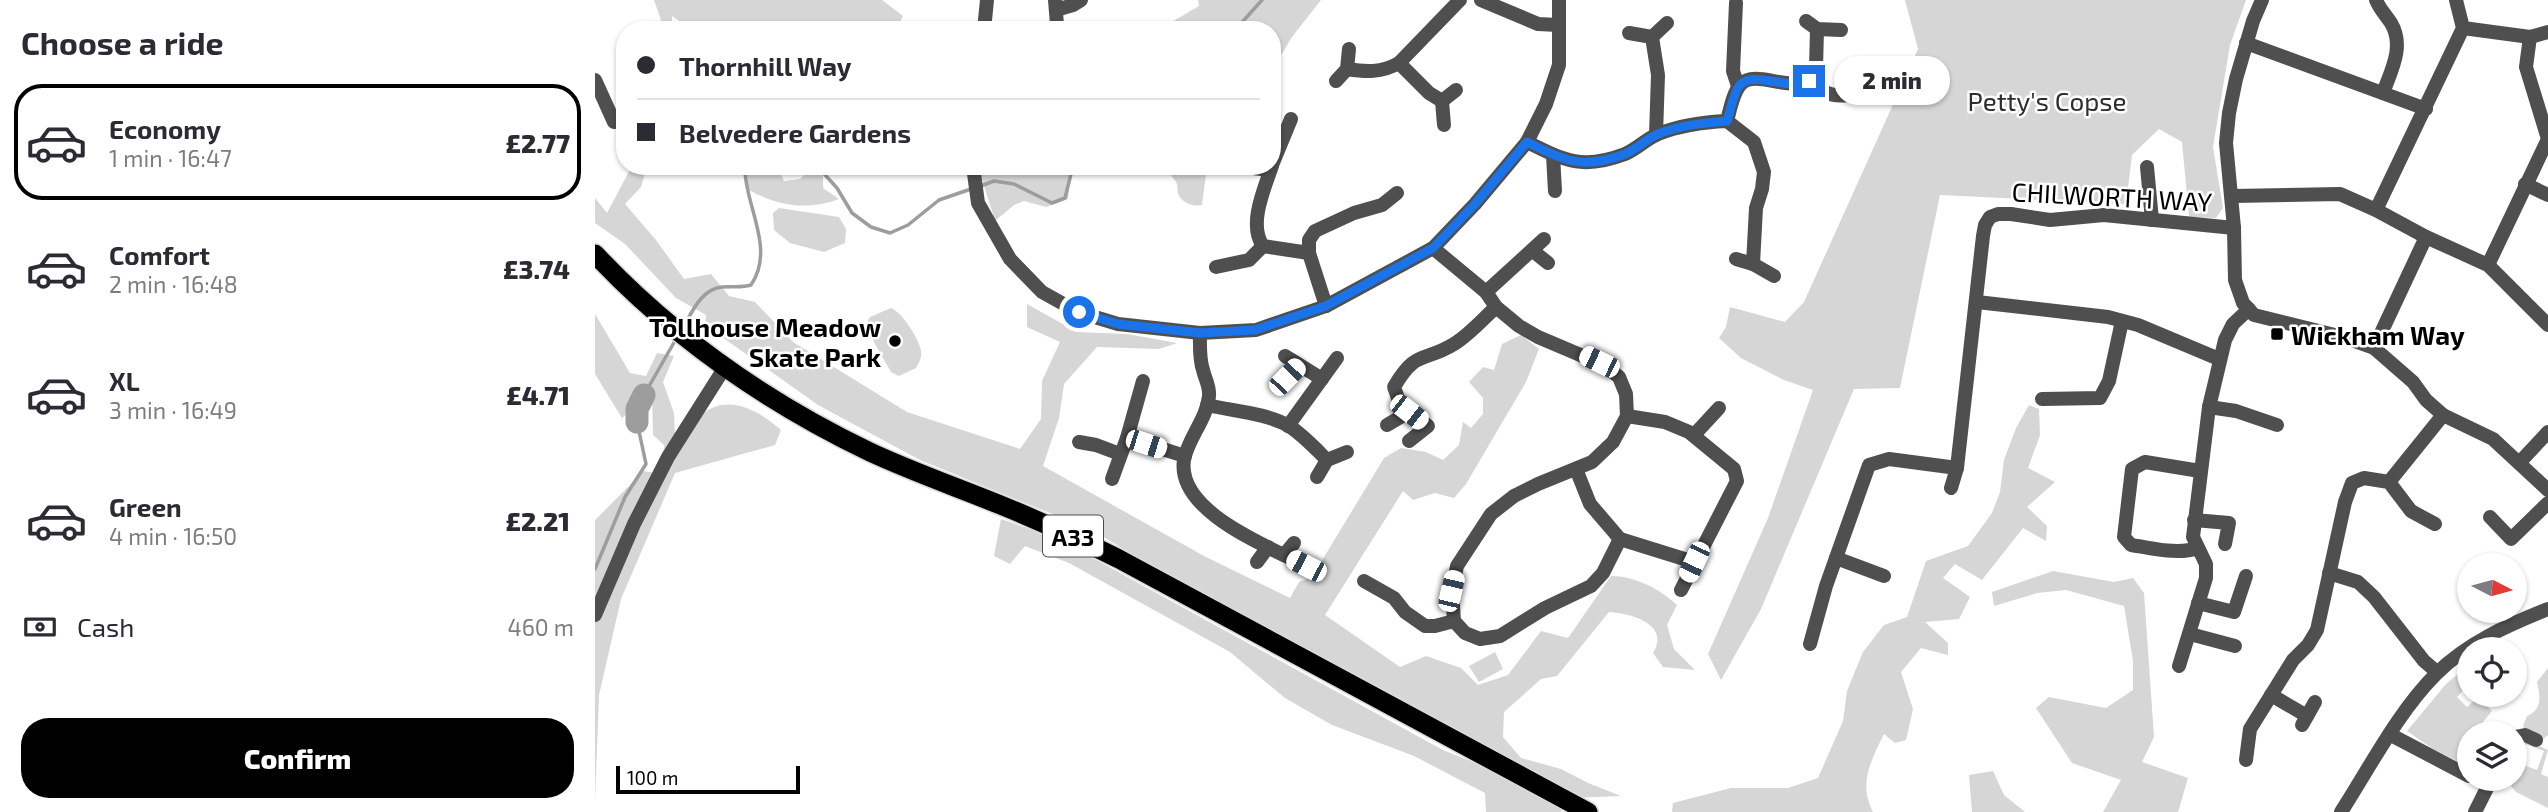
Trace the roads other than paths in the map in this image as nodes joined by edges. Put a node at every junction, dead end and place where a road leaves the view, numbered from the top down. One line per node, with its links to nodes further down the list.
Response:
1 (987, 0): 11 (street)
2 (1081, 0): 10 (street)
3 (1460, 0): 22 (street)
4 (1481, 0): 13 (street)
5 (1559, 0): 13 (street)
6 (2262, 0): 20 (street)
7 (2376, 0): 30 (street)
8 (2456, 0): 14 (street)
9 (1736, 3): 27 (street)
10 (1056, 12)
11 (985, 21)
12 (1667, 23): 18 (street)
13 (1558, 25): 39 (street)
14 (2463, 28): 19 (street); 32 (street)
15 (1841, 30): 26 (street)
16 (2548, 32): 19 (street)
17 (1629, 33): 18 (street)
18 (1652, 37): 37 (street)
19 (2530, 37): 38 (street)
20 (2246, 43): 30 (street); 49 (street)
21 (1349, 49): 23 (street)
22 (1399, 64): 23 (street); 31 (street)
23 (1347, 69): 25 (street)
24 (595, 80): 35 (street)
25 (1336, 81)
26 (1809, 81): 27 (street); 29 (street)
27 (1738, 86): 34 (street)
28 (1456, 90): 31 (street)
29 (1857, 92)
30 (2383, 93): 32 (street)
31 (1442, 101): 36 (street)
32 (2426, 109): 50 (street)
33 (1290, 119): 40 (street)
34 (1727, 121): 37 (street); 62 (street)
35 (614, 122)
36 (1444, 125)
37 (1656, 135): 41 (street)
38 (2548, 139): 45 (street)
39 (1527, 142): 41 (street); 56 (street)
40 (1281, 143)
41 (1553, 155): 46 (street)
42 (2147, 167): 51 (street)
43 (974, 175): 73 (street)
44 (1269, 175): 55 (street)
45 (2525, 184): 48 (street); 63 (street)
46 (1555, 191)
47 (1397, 194): 58 (street)
48 (2548, 195)
49 (2232, 196): 50 (street); 52 (street)
50 (2376, 209): 53 (street)
51 (2152, 220): 52 (street, CHILWORTH WAY); 67 (street, CHILWORTH WAY)
52 (2234, 228): 70 (street)
53 (2426, 237): 63 (street); 74 (street)
54 (1544, 239): 57 (street)
55 (1263, 246): 58 (street); 64 (street)
56 (1433, 248): 66 (street); 68 (street)
57 (1533, 251): 61 (street); 66 (street)
58 (1309, 253): 68 (street)
59 (595, 254): 79 (highway, A33)
60 (1736, 260): 62 (street)
61 (1548, 263)
62 (1753, 264): 65 (street)
63 (2488, 265): 72 (street)
64 (1216, 267)
65 (1774, 276)
66 (1486, 292): 69 (street)
67 (1977, 302): 71 (street); 103 (street, CHILWORTH WAY)
68 (1326, 306): 73 (street)
69 (1496, 307): 87 (street); 89 (street)
70 (2249, 309): 74 (street); 77 (street)
71 (2122, 321): 77 (street); 83 (street)
72 (2548, 325)
73 (1200, 333): 84 (street)
74 (2374, 348): 88 (street)
75 (1285, 356): 78 (street)
76 (1337, 358): 81 (street)
77 (2219, 359): 85 (street)
78 (1299, 365): 80 (street); 81 (street)
79 (725, 367): 132 (street); 147 (highway, A33)
80 (1287, 377)
81 (1322, 379): 92 (street)
82 (1143, 381): 95 (street)
83 (2042, 399)
84 (1207, 405): 92 (street); 100 (street)
85 (2209, 407): 91 (street); 105 (street)
86 (1719, 408): 94 (street)
87 (1409, 412): 90 (street); 96 (street)
88 (2443, 415): 102 (street); 108 (street)
89 (1627, 416): 94 (street); 104 (street)
90 (1387, 425)
91 (2277, 425)
92 (1289, 426): 101 (street)
93 (2548, 432): 102 (street)
94 (1694, 435): 123 (street)
95 (1127, 438): 99 (street); 100 (street)
96 (1409, 441)
97 (1079, 442): 99 (street)
98 (1347, 452): 101 (street)
99 (1120, 454): 107 (street)
100 (1185, 456): 118 (street)
101 (1327, 460): 106 (street)
102 (2520, 462): 110 (street)
103 (1957, 468): 109 (street, CHILWORTH WAY); 121 (street)
104 (1576, 469): 115 (street); 133 (street)
105 (2200, 471): 113 (street); 119 (street)
106 (1317, 477)
107 (1112, 479)
108 (2389, 482): 114 (street); 125 (street)
109 (1951, 488)
110 (2548, 490)
111 (2548, 503): 112 (street)
112 (2490, 517)
113 (2194, 520): 117 (street); 119 (street)
114 (2435, 524)
115 (1620, 539): 123 (street); 133 (street)
116 (1294, 543): 120 (street)
117 (2225, 544)
118 (1268, 547): 120 (street); 122 (street)
119 (2197, 548): 130 (street)
120 (1284, 555): 124 (street)
121 (1836, 558): 126 (street); 135 (street)
122 (1257, 562)
123 (1694, 562): 129 (street)
124 (1306, 566)
125 (2329, 573): 138 (street); 139 (street)
126 (1884, 576)
127 (2246, 576): 130 (street)
128 (1364, 581): 133 (street)
129 (1681, 590)
130 (2198, 603): 134 (street)
131 (2548, 609): 138 (street)
132 (595, 615)
133 (1454, 621)
134 (2190, 634): 136 (street); 137 (street)
135 (1810, 644)
136 (2235, 646)
137 (2179, 666)
138 (2437, 672): 141 (street)
139 (2271, 695): 140 (street); 144 (street)
140 (2315, 702)
141 (2391, 735): 145 (street); 148 (street)
142 (2527, 736): 143 (street)
143 (2536, 740)
144 (2246, 760)
145 (2457, 770)
146 (2486, 791): 149 (street)
147 (1588, 812)
148 (2341, 812)
149 (2475, 812)

